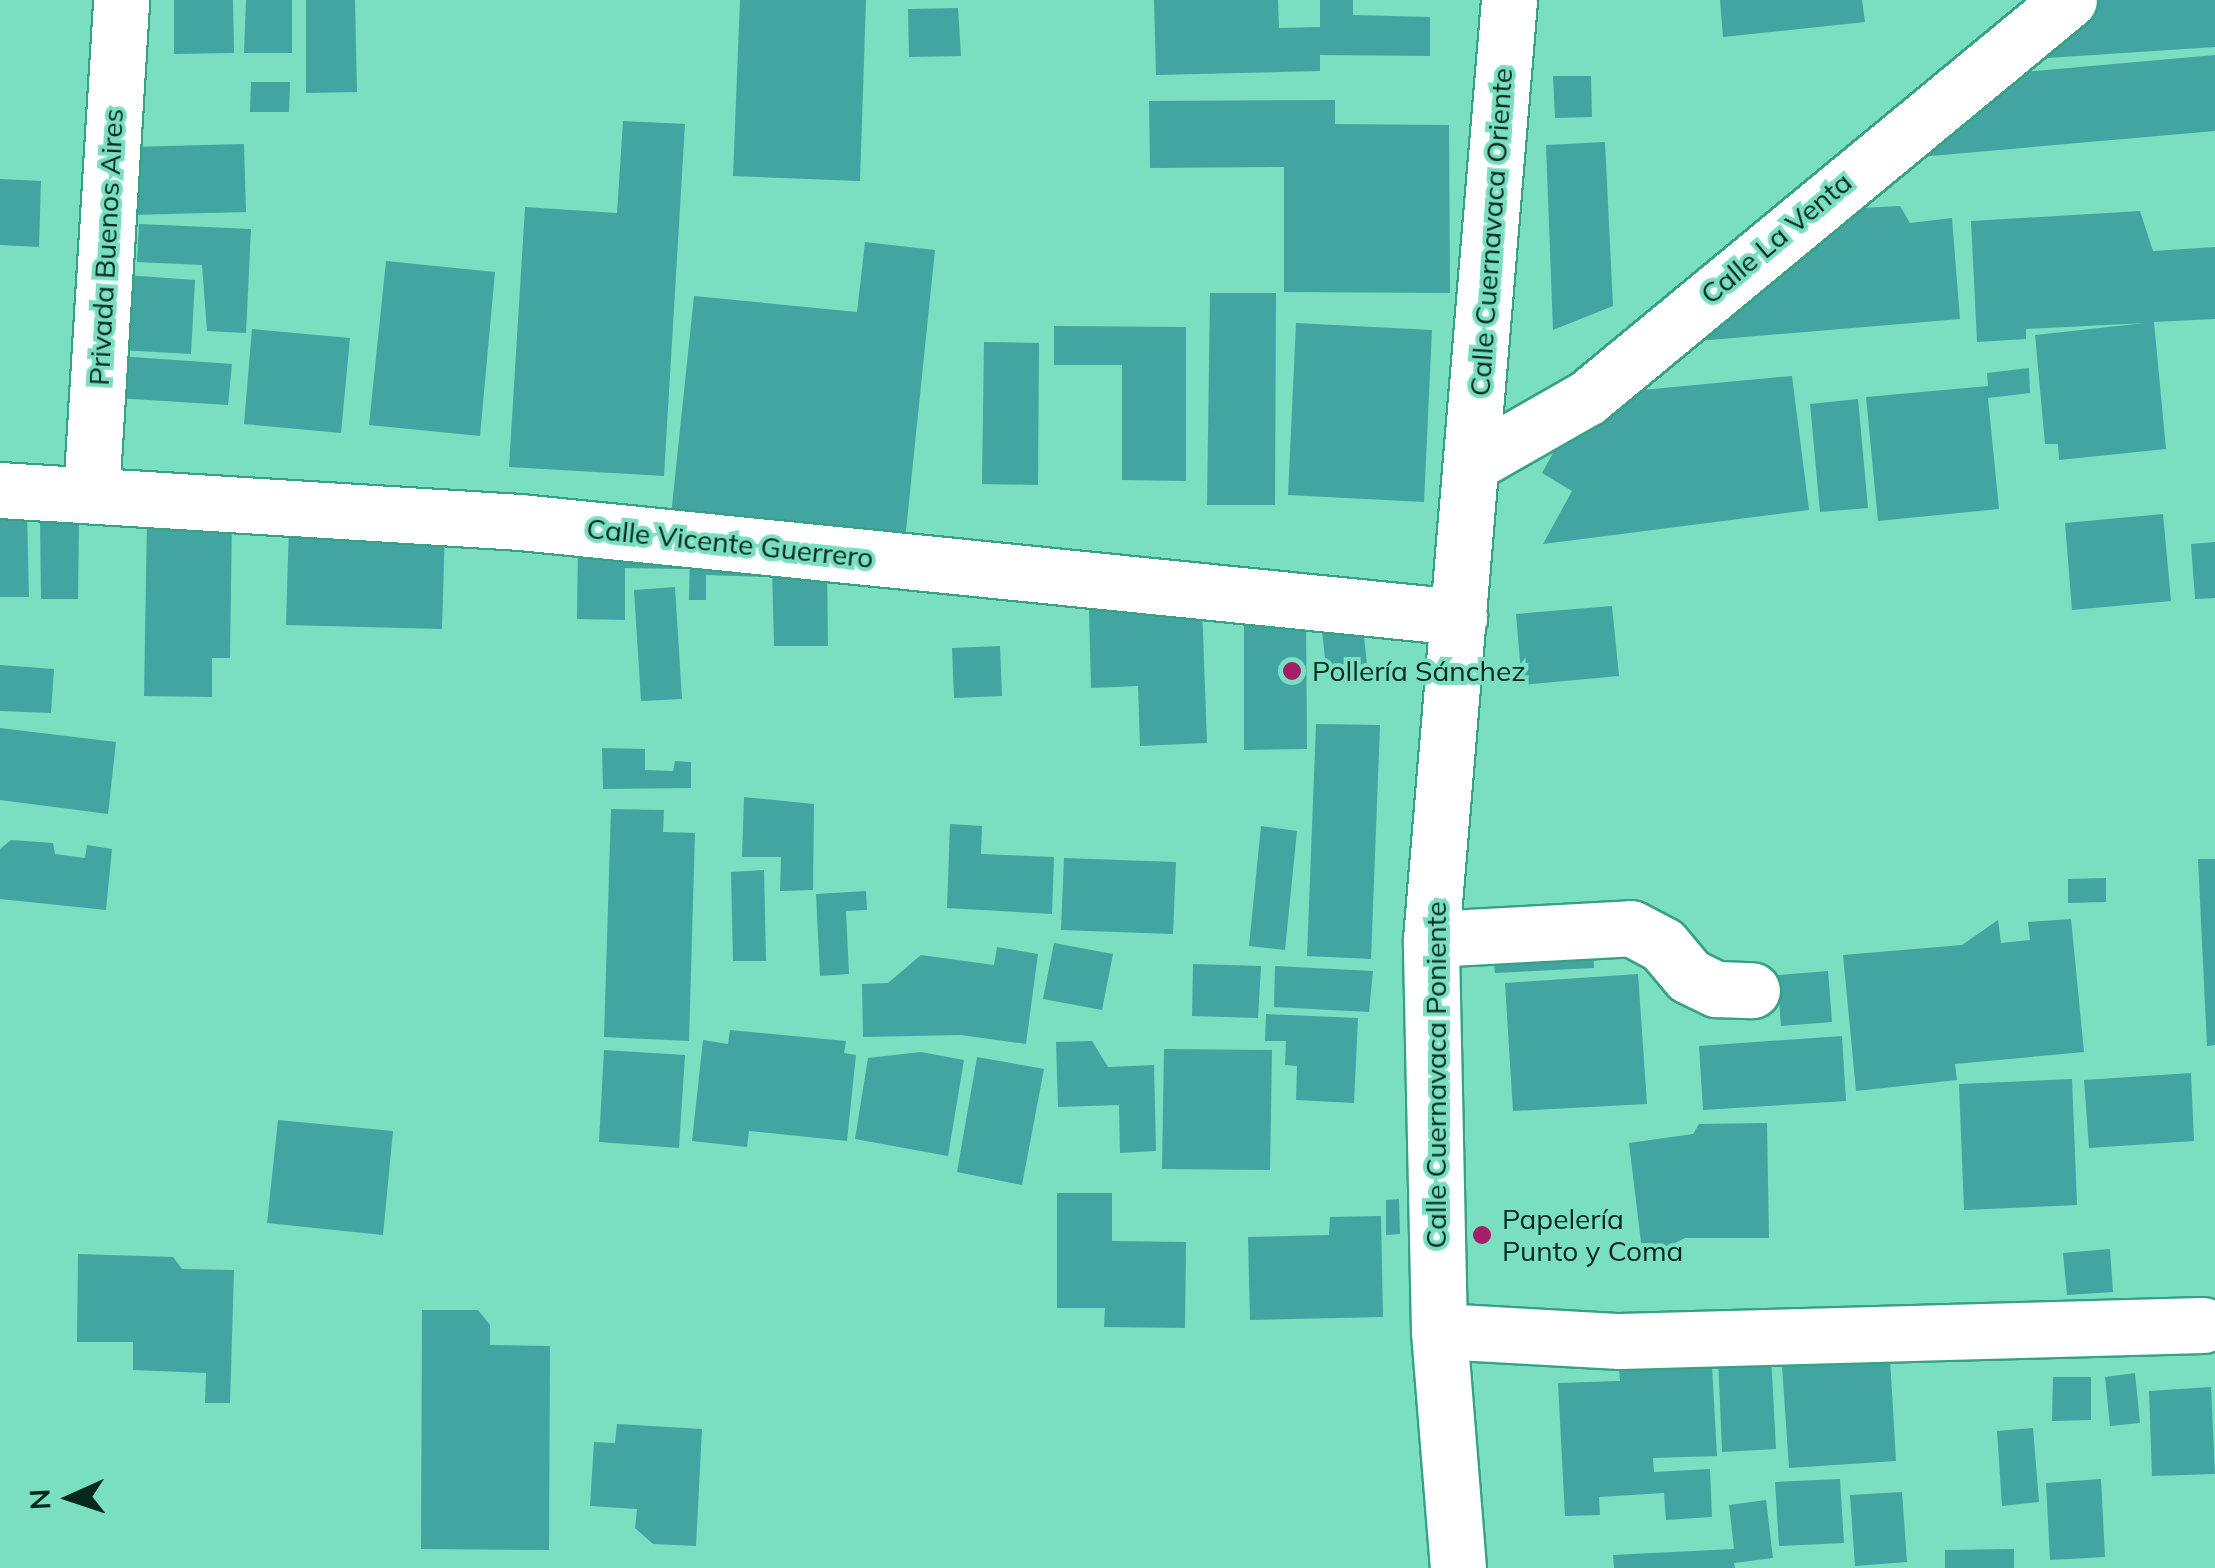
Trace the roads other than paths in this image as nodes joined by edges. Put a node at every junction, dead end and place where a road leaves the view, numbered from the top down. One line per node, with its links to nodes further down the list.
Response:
1 (120, 0): 6 (street, Privada Buenos Aires)
2 (1509, 0): 4 (street, Calle Cuernavaca Oriente)
3 (2068, 0): 4 (street, Calle La Venta)
4 (1474, 463): 7 (street, Calle Cuernavaca Poniente)
5 (0, 490): 6 (street, Calle Vicente Guerrero)
6 (91, 494): 7 (street, Calle Vicente Guerrero)
7 (1459, 616): 8 (street, Calle Cuernavaca Poniente)
8 (1431, 938): 9 (street); 11 (street, Calle Cuernavaca Poniente)
9 (1752, 990)
10 (2203, 1325): 11 (street)
11 (1439, 1331): 12 (street, Calle Cuernavaca Poniente)
12 (1458, 1568)

